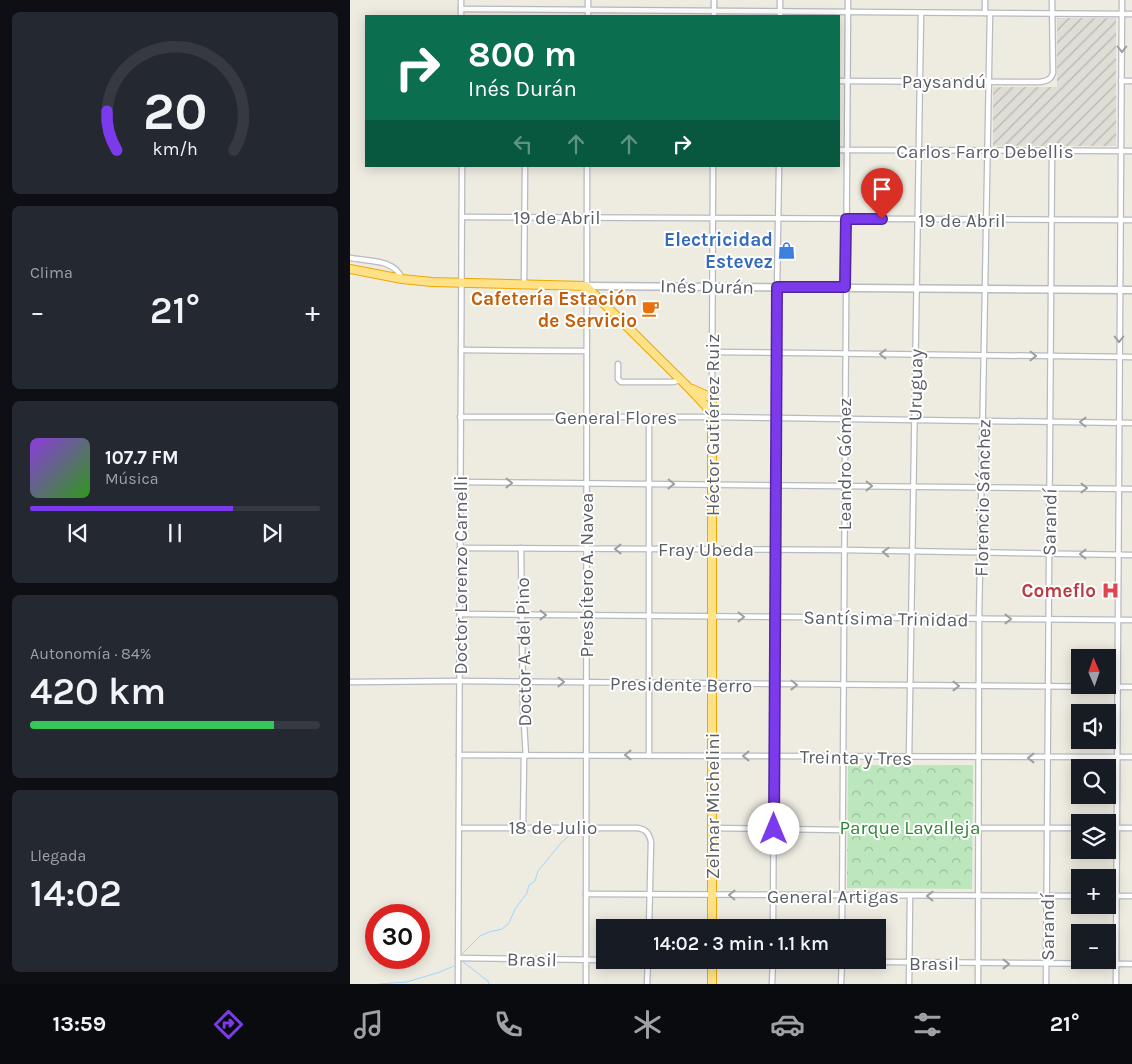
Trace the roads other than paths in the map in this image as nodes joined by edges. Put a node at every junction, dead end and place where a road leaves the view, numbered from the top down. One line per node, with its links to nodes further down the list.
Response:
1 (461, 0): 9 (street)
2 (588, 0): 11 (street)
3 (714, 0): 13 (street)
4 (780, 0): 17 (street)
5 (848, 0): 12 (street, Leandro Gómez)
6 (985, 0): 15 (street, Florencio Sánchez)
7 (1052, 0): 16 (street)
8 (1122, 0): 18 (street)
9 (461, 9): 10 (street); 20 (street)
10 (526, 9): 11 (street); 21 (street)
11 (588, 10): 13 (street); 22 (street)
12 (848, 12): 14 (street); 17 (street); 27 (street, Leandro Gómez)
13 (714, 13): 17 (street)
14 (921, 13): 15 (street); 24 (street, Uruguay)
15 (987, 13): 16 (street); 28 (street, Florencio Sánchez)
16 (1052, 13): 18 (street); 28 (street, Paysandú)
17 (780, 14)
18 (1122, 14): 19 (street); 25 (street, one-way to 25)
19 (1132, 14)
20 (461, 15)
21 (526, 15)
22 (588, 15)
23 (840, 81): 27 (street, Paysandú)
24 (921, 81): 27 (street, Paysandú); 28 (street, Paysandú); 31 (street, Uruguay)
25 (1121, 81): 26 (street); 34 (street)
26 (1132, 81)
27 (847, 82): 30 (street, Leandro Gómez)
28 (989, 82): 33 (street, Florencio Sánchez)
29 (840, 150): 30 (street, Carlos Farro Debellis)
30 (847, 150): 31 (street, Carlos Farro Debellis); 46 (street, Leandro Gómez)
31 (919, 150): 33 (street, Carlos Farro Debellis); 47 (street, Uruguay)
32 (1052, 150): 33 (street, Carlos Farro Debellis); 34 (street, Carlos Farro Debellis); 49 (street, Sarandí)
33 (988, 151): 48 (street, Florencio Sánchez)
34 (1121, 151): 35 (street, Carlos Farro Debellis); 50 (street)
35 (1132, 151)
36 (462, 167): 41 (street, Doctor Lorenzo Carnelli)
37 (525, 167): 42 (street)
38 (586, 167): 43 (street, Presbítero A. Navea)
39 (713, 167): 44 (street, Héctor Gutiérrez Ruiz)
40 (779, 167): 45 (street)
41 (462, 217): 42 (street, 19 de Abril); 55 (street, Doctor Lorenzo Carnelli)
42 (524, 217): 43 (street, 19 de Abril); 56 (street)
43 (586, 217): 44 (street, 19 de Abril); 57 (street, Presbítero A. Navea)
44 (712, 218): 45 (street, 19 de Abril); 58 (street, Héctor Gutiérrez Ruiz)
45 (778, 218): 46 (street, 19 de Abril); 59 (street)
46 (846, 219): 47 (street, 19 de Abril); 60 (street, Leandro Gómez)
47 (918, 220): 48 (street, 19 de Abril); 61 (street, Uruguay)
48 (987, 220): 49 (street, 19 de Abril); 62 (street, Florencio Sánchez)
49 (1051, 220): 50 (street, 19 de Abril); 63 (street, Sarandí)
50 (1120, 220): 51 (street, 19 de Abril); 64 (street)
51 (1132, 220)
52 (350, 258): 54 (street)
53 (350, 270): 54 (highway, Inés Durán)
54 (402, 279): 55 (highway, Inés Durán)
55 (461, 284): 56 (highway, Inés Durán); 66 (street, Doctor Lorenzo Carnelli)
56 (524, 285): 57 (highway, Inés Durán)
57 (586, 286): 58 (street, Inés Durán); 67 (street, Presbítero A. Navea); 77 (highway)
58 (712, 287): 59 (street, Inés Durán); 68 (street, Héctor Gutiérrez Ruiz)
59 (777, 287): 60 (street, Inés Durán); 69 (street)
60 (845, 287): 61 (street, Inés Durán); 70 (street, Leandro Gómez)
61 (916, 288): 62 (street, Inés Durán); 71 (street, Uruguay)
62 (985, 289): 63 (street, Inés Durán); 72 (street, Florencio Sánchez)
63 (1050, 289): 64 (street, Inés Durán); 73 (street, Sarandí)
64 (1119, 290): 65 (street, Inés Durán); 74 (street, one-way to 74)
65 (1132, 290)
66 (461, 350): 67 (street); 81 (street, Doctor Lorenzo Carnelli)
67 (586, 351): 82 (street, Presbítero A. Navea)
68 (712, 352): 69 (street); 79 (street, Héctor Gutiérrez Ruiz)
69 (776, 352): 70 (street); 85 (street)
70 (845, 354): 71 (street, one-way to 70); 86 (street, Leandro Gómez)
71 (915, 354): 72 (street); 87 (street, Uruguay)
72 (984, 355): 73 (street, one-way to 73); 88 (street, Florencio Sánchez)
73 (1050, 356): 74 (street); 89 (street, Sarandí)
74 (1119, 357): 75 (street); 90 (street)
75 (1132, 357)
76 (618, 364): 77 (street)
77 (680, 380): 78 (highway)
78 (690, 389): 79 (highway); 80 (highway)
79 (712, 398): 80 (highway); 84 (highway, Héctor Gutiérrez Ruiz)
80 (701, 400): 84 (highway)
81 (460, 417): 82 (street, General Flores); 92 (street, Doctor Lorenzo Carnelli)
82 (586, 417): 83 (street, General Flores); 93 (street, Presbítero A. Navea)
83 (649, 417): 84 (street, General Flores); 94 (street)
84 (711, 417): 85 (street, General Flores); 95 (highway, Héctor Gutiérrez Ruiz)
85 (775, 418): 86 (street, General Flores); 96 (street)
86 (845, 419): 87 (street, General Flores); 97 (street, Leandro Gómez)
87 (914, 420): 88 (street, General Flores); 98 (street, Uruguay)
88 (983, 421): 89 (street, General Flores); 99 (street, Florencio Sánchez)
89 (1050, 422): 90 (street, General Flores, one-way to 89); 100 (street, Sarandí)
90 (1119, 422): 91 (street, General Flores); 101 (street)
91 (1132, 423)
92 (460, 482): 93 (street, one-way to 93); 103 (street, Doctor Lorenzo Carnelli)
93 (586, 483): 94 (street); 105 (street, Presbítero A. Navea)
94 (649, 483): 95 (street, one-way to 95); 106 (street)
95 (712, 484): 96 (street); 107 (highway, Héctor Gutiérrez Ruiz)
96 (776, 485): 97 (street); 108 (street)
97 (844, 486): 98 (street, one-way to 98); 109 (street, Leandro Gómez)
98 (913, 487): 99 (street); 110 (street, Uruguay)
99 (982, 488): 100 (street); 111 (street, Florencio Sánchez)
100 (1049, 488): 101 (street, one-way to 101); 112 (street, Sarandí)
101 (1118, 489): 102 (street); 113 (street)
102 (1132, 489)
103 (460, 548): 104 (street, Fray Ubeda); 115 (street, Doctor Lorenzo Carnelli)
104 (522, 548): 105 (street, Fray Ubeda); 116 (street, Doctor A. del Pino)
105 (586, 549): 106 (street, Fray Ubeda, one-way to 105); 117 (street, Presbítero A. Navea)
106 (649, 549): 107 (street, Fray Ubeda); 118 (street)
107 (712, 550): 108 (street, Fray Ubeda); 119 (highway, Héctor Gutiérrez Ruiz)
108 (775, 550): 109 (street, Fray Ubeda); 120 (street)
109 (844, 550): 110 (street, Fray Ubeda, one-way to 109); 121 (street, Leandro Gómez)
110 (912, 552): 111 (street, Fray Ubeda); 122 (street, Uruguay)
111 (980, 553): 112 (street, Fray Ubeda); 123 (street, Florencio Sánchez)
112 (1048, 554): 113 (street, Fray Ubeda, one-way to 112); 124 (street, Sarandí)
113 (1117, 554): 114 (street, Fray Ubeda); 125 (street)
114 (1132, 555)
115 (460, 614): 116 (street, Santísima Trinidad); 127 (street, Doctor Lorenzo Carnelli)
116 (522, 615): 117 (street, Santísima Trinidad, one-way to 117); 129 (street, Doctor A. del Pino)
117 (586, 615): 118 (street, Santísima Trinidad); 130 (street, Presbítero A. Navea)
118 (649, 615): 119 (street, Santísima Trinidad); 131 (street)
119 (712, 616): 120 (street, Santísima Trinidad, one-way to 120); 132 (highway, Héctor Gutiérrez Ruiz)
120 (775, 617): 121 (street, Santísima Trinidad); 133 (street)
121 (844, 617): 122 (street, Santísima Trinidad); 134 (street, Leandro Gómez)
122 (911, 618): 123 (street, Santísima Trinidad); 135 (street, Uruguay)
123 (979, 619): 124 (street, Santísima Trinidad, one-way to 124); 136 (street, Florencio Sánchez)
124 (1048, 619): 125 (street, Santísima Trinidad); 137 (street, Sarandí)
125 (1117, 620): 126 (street, Santísima Trinidad); 138 (street)
126 (1132, 620)
127 (460, 681): 128 (street, Presidente Berro); 129 (street, Presidente Berro); 140 (street, Doctor Lorenzo Carnelli)
128 (350, 682)
129 (524, 682): 130 (street, Presidente Berro, one-way to 130); 143 (street, Doctor A. del Pino)
130 (586, 683): 131 (street, Presidente Berro); 141 (street, Presbítero A. Navea)
131 (650, 684): 132 (street, Presidente Berro); 142 (street)
132 (712, 684): 133 (street, Presidente Berro); 144 (highway, Zelmar Michelini)
133 (774, 684): 134 (street, Presidente Berro, one-way to 134); 145 (street)
134 (844, 686): 135 (street, Presidente Berro); 146 (street, Leandro Gómez)
135 (910, 686): 136 (street, Presidente Berro, one-way to 136); 149 (street, Uruguay)
136 (979, 686): 137 (street, Presidente Berro); 150 (street, Florencio Sánchez)
137 (1048, 687): 138 (street, Presidente Berro); 151 (street, Sarandí)
138 (1117, 687): 139 (street, Presidente Berro); 147 (street)
139 (1132, 687)
140 (459, 755): 143 (street, Treinta y Tres); 154 (street, Doctor Lorenzo Carnelli)
141 (585, 755): 142 (street, Treinta y Tres, one-way to 141); 143 (street, Treinta y Tres); 153 (street, Presbítero A. Navea)
142 (649, 755): 144 (street, Treinta y Tres)
143 (525, 756): 152 (street, Doctor A. del Pino)
144 (712, 756): 145 (street, Treinta y Tres, one-way to 144); 155 (highway, Zelmar Michelini)
145 (773, 756): 146 (street, Treinta y Tres); 161 (street)
146 (843, 757): 149 (street, Treinta y Tres); 162 (street, Leandro Gómez)
147 (1118, 757): 148 (street, Treinta y Tres); 151 (street, Treinta y Tres); 159 (street)
148 (1132, 757)
149 (909, 758): 150 (street, Treinta y Tres)
150 (979, 758): 151 (street, Treinta y Tres, one-way to 150); 156 (street, Florencio Sánchez)
151 (1047, 758): 157 (street, Sarandí)
152 (523, 827): 153 (street, 18 de Julio); 154 (street, 18 de Julio)
153 (586, 827): 163 (street, Presbítero A. Navea); 164 (street, 18 de Julio)
154 (459, 828): 178 (street, Doctor Lorenzo Carnelli)
155 (712, 828): 161 (street); 165 (highway, Zelmar Michelini)
156 (978, 828): 157 (street); 173 (street, Florencio Sánchez)
157 (1047, 828): 158 (street); 169 (street, Sarandí)
158 (1071, 828)
159 (1117, 828): 160 (street); 171 (street)
160 (1132, 828)
161 (774, 829): 162 (street); 166 (street)
162 (843, 830): 167 (street, Leandro Gómez)
163 (586, 894): 164 (street, General Artigas); 179 (street, Presbítero A. Navea)
164 (650, 894): 165 (street, General Artigas); 174 (street)
165 (712, 895): 166 (street, General Artigas, one-way to 165); 175 (highway, Zelmar Michelini)
166 (773, 895): 167 (street, General Artigas); 176 (street)
167 (842, 896): 168 (street, General Artigas); 177 (street, Leandro Gómez)
168 (910, 896): 173 (street, General Artigas, one-way to 168); 182 (street)
169 (1047, 896): 170 (street, General Artigas); 173 (street, General Artigas); 184 (street, Sarandí)
170 (1071, 896)
171 (1116, 896): 172 (street)
172 (1132, 896)
173 (978, 897): 183 (street, Florencio Sánchez)
174 (649, 919)
175 (712, 919)
176 (773, 919)
177 (842, 919)
178 (458, 958): 179 (street, Brasil); 193 (street, Doctor Lorenzo Carnelli)
179 (586, 960): 180 (street, Brasil); 194 (street, Presbítero A. Navea)
180 (596, 960)
181 (886, 962): 182 (street, Brasil)
182 (910, 963): 183 (street, Brasil); 199 (street)
183 (978, 964): 184 (street, Brasil, one-way to 184); 200 (street, Florencio Sánchez)
184 (1046, 964): 185 (street, Brasil); 201 (street, Sarandí)
185 (1071, 964)
186 (1116, 964): 187 (street, Brasil)
187 (1132, 964)
188 (647, 969): 195 (street)
189 (712, 969): 196 (highway)
190 (773, 969): 197 (street)
191 (842, 969): 198 (street)
192 (1116, 969): 202 (street)
193 (458, 984)
194 (586, 984)
195 (647, 984)
196 (712, 984)
197 (772, 984)
198 (842, 984)
199 (909, 984)
200 (978, 984)
201 (1046, 984)
202 (1116, 984)

